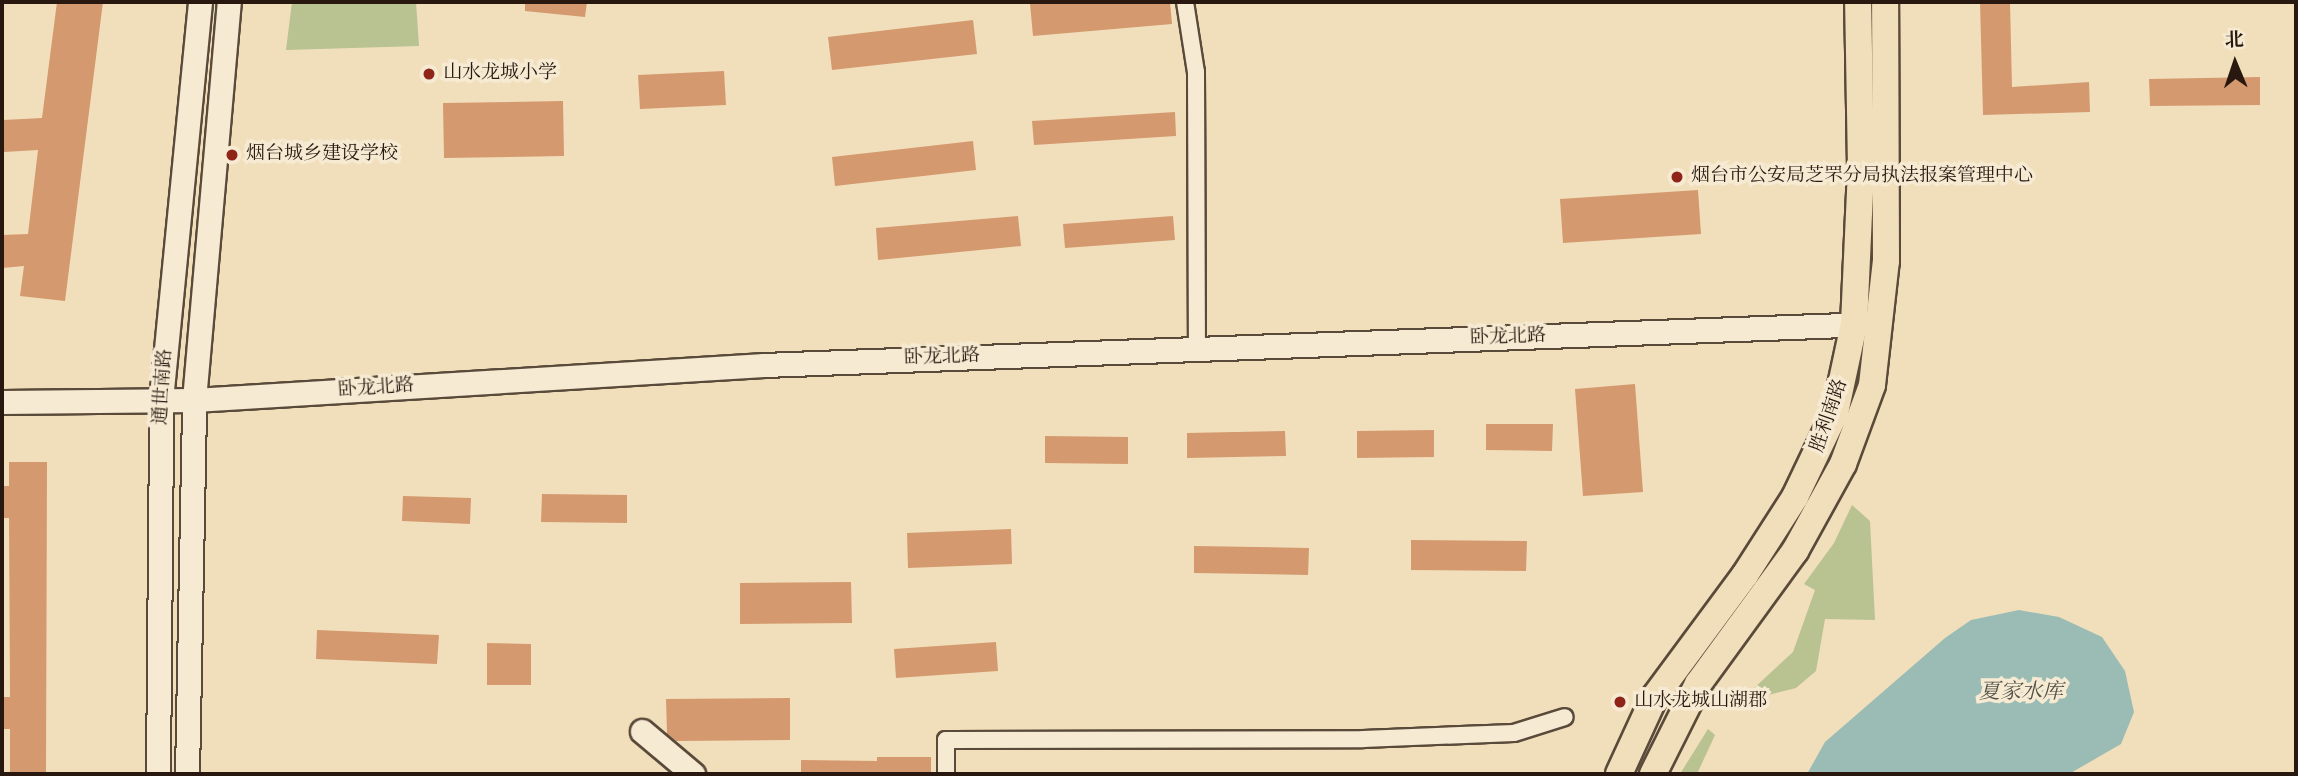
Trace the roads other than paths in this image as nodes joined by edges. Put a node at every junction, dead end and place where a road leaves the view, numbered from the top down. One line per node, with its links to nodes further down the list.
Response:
1 (200, 2): 9 (street, 通世南路)
2 (229, 2): 10 (street, 通世南路)
3 (1185, 2): 8 (street)
4 (1858, 2): 7 (main road, 胜利南路)
5 (1885, 2): 6 (main road, 胜利南路)
6 (1882, 323): 7 (street, 卧龙北路); 19 (main road, 胜利南路)
7 (1854, 324): 8 (street, 卧龙北路); 18 (main road, 胜利南路)
8 (1196, 349): 10 (street, 卧龙北路)
9 (161, 400): 10 (street, 卧龙北路); 11 (street, 卧龙北路); 14 (street, 通世南路)
10 (194, 400): 15 (street, 通世南路)
11 (2, 402)
12 (1565, 717): 17 (street)
13 (642, 731): 16 (street)
14 (158, 774)
15 (187, 774)
16 (693, 774)
17 (946, 774)
18 (1619, 774)
19 (1653, 774)

